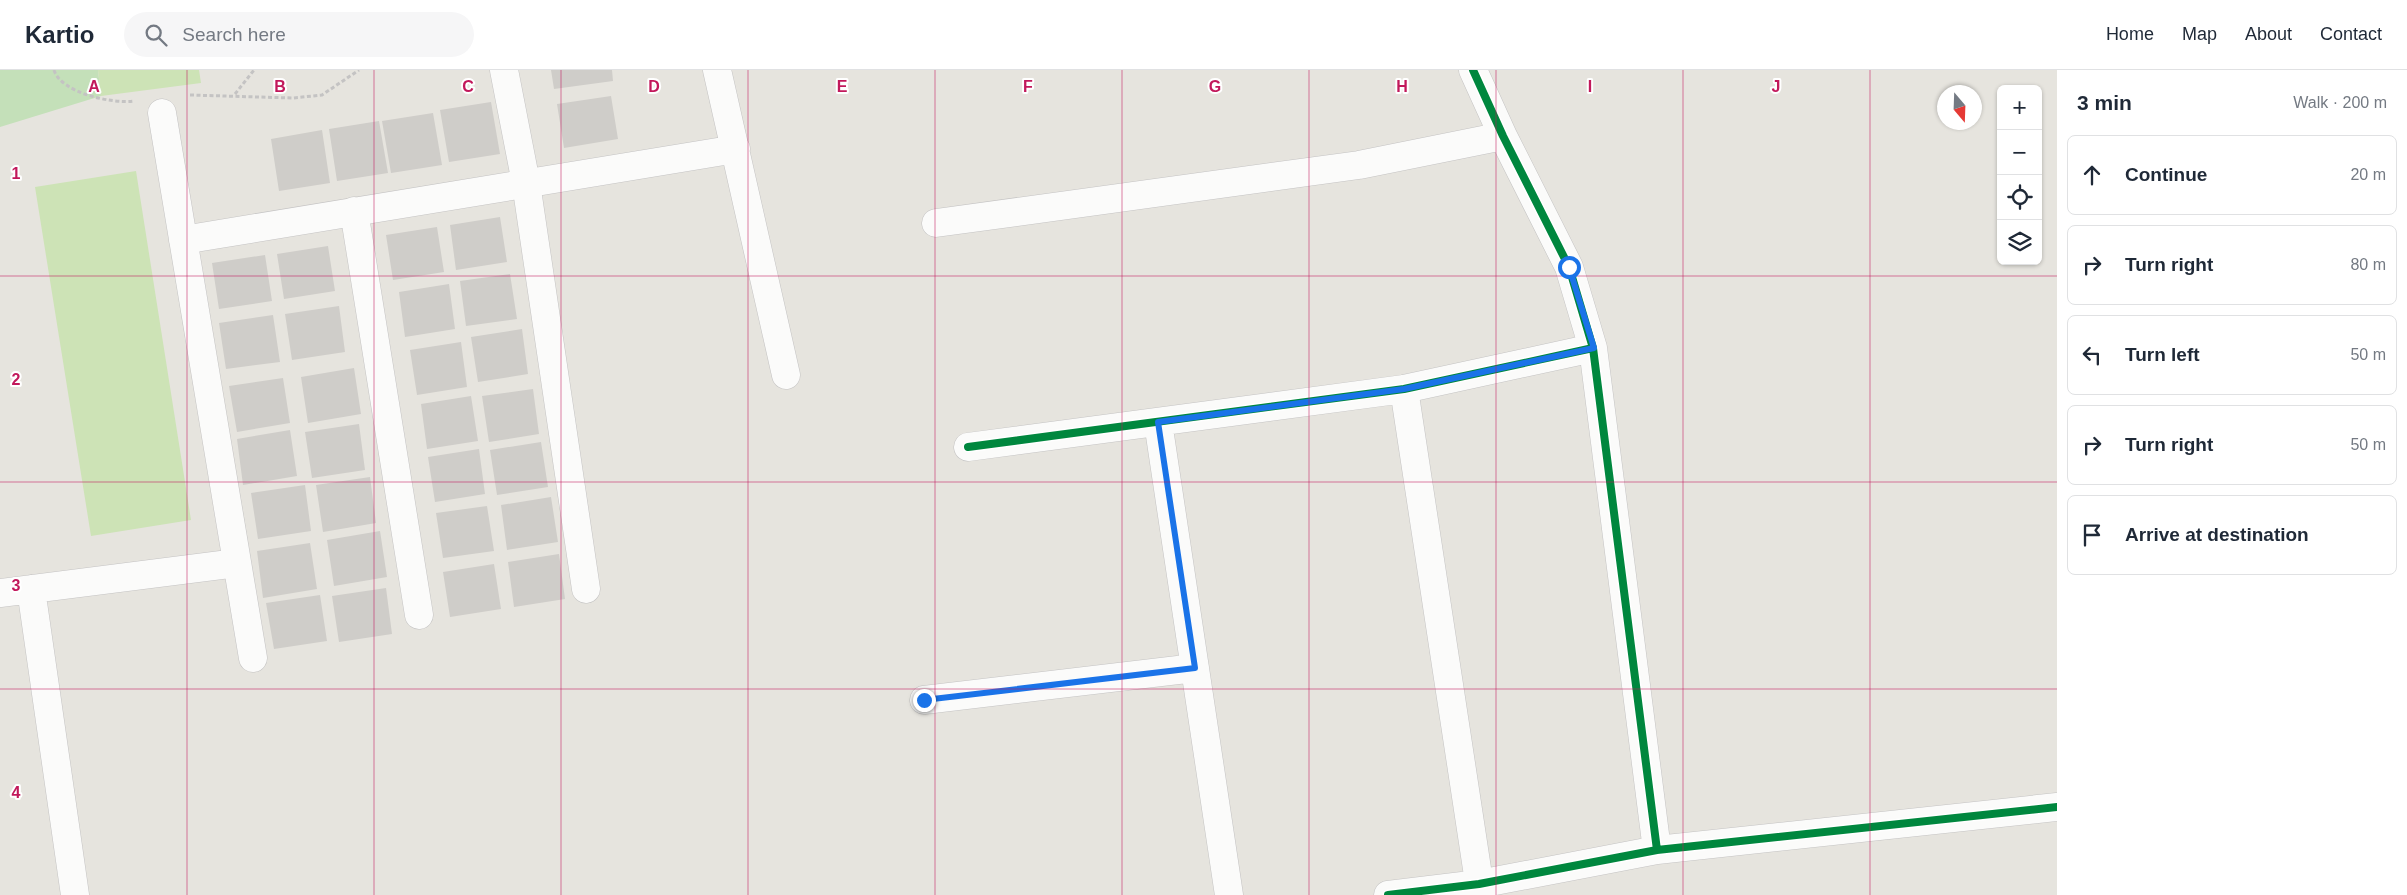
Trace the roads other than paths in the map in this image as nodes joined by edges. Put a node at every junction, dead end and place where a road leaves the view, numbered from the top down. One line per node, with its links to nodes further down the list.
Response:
1 (504, 70): 7 (street)
2 (717, 70): 6 (street)
3 (1473, 70): 5 (street)
4 (161, 103): 10 (street)
5 (1503, 136): 9 (street); 11 (street)
6 (736, 148): 7 (street); 12 (street)
7 (526, 183): 8 (street); 18 (street)
8 (354, 211): 10 (street); 20 (street)
9 (936, 223)
10 (183, 240): 16 (street)
11 (1594, 348): 13 (street); 25 (street)
12 (786, 375)
13 (1404, 389): 14 (street); 26 (street)
14 (1158, 422): 15 (street); 22 (street)
15 (968, 447)
16 (237, 563): 17 (street); 21 (street)
17 (31, 589): 19 (street); 27 (street)
18 (586, 589)
19 (0, 593)
20 (419, 615)
21 (253, 658)
22 (1195, 668): 23 (street); 28 (street)
23 (924, 700)
24 (2057, 807): 25 (street)
25 (1657, 850): 26 (street)
26 (1480, 889): 29 (street)
27 (75, 895)
28 (1229, 895)
29 (1388, 895)

